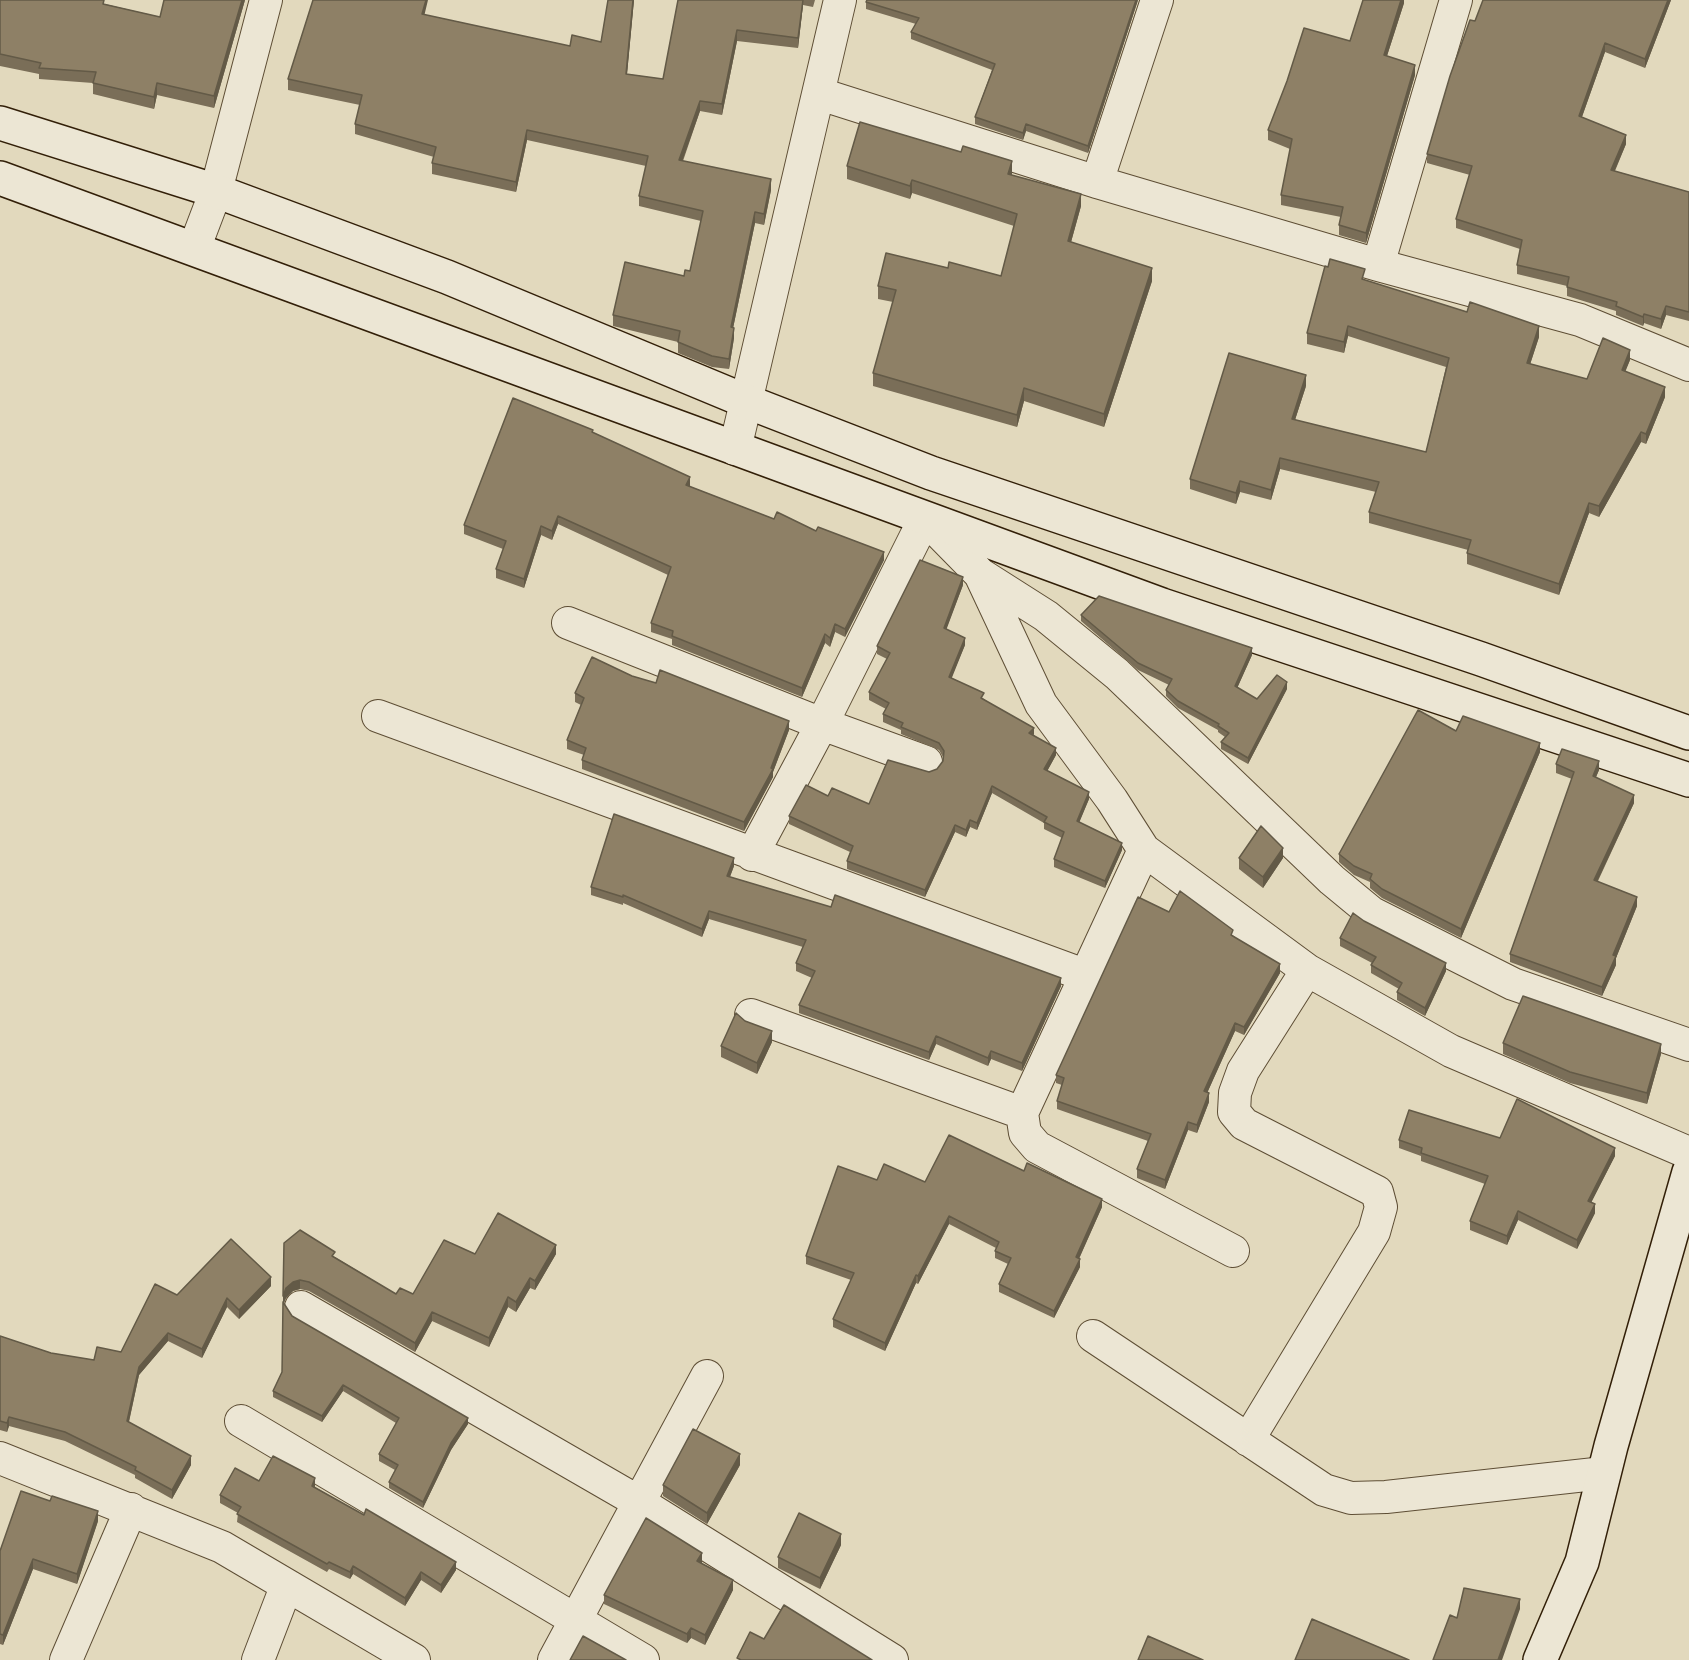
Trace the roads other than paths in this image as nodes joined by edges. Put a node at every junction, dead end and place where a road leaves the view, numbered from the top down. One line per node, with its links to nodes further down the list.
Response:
1 (266, 0): 9 (street)
2 (840, 0): 5 (street)
3 (1158, 0): 8 (street)
4 (1456, 0): 11 (street)
5 (820, 94): 8 (street); 13 (street)
6 (0, 123): 9 (main road)
7 (0, 178): 10 (main road)
8 (1097, 182): 11 (street)
9 (216, 191): 10 (street); 13 (main road)
10 (194, 249): 14 (main road)
11 (1378, 265): 12 (street)
12 (1689, 365)
13 (748, 402): 14 (street); 20 (main road)
14 (735, 448): 15 (main road)
15 (925, 518): 16 (street); 19 (street); 22 (main road)
16 (980, 574): 23 (street); 28 (street)
17 (568, 623): 19 (street)
18 (378, 716): 24 (street)
19 (822, 724): 21 (street); 24 (street)
20 (1689, 734)
21 (926, 762)
22 (1689, 780)
23 (1144, 850): 25 (street); 26 (street)
24 (752, 855): 26 (street)
25 (1307, 970): 30 (street); 37 (street)
26 (1087, 975): 29 (street)
27 (751, 1015): 29 (street)
28 (1689, 1045)
29 (1022, 1113): 32 (street)
30 (1689, 1153)
31 (1689, 1172): 39 (main road)
32 (1233, 1251)
33 (301, 1307): 40 (street)
34 (1092, 1336): 37 (street)
35 (707, 1376): 40 (street)
36 (241, 1421): 43 (street)
37 (1248, 1440): 39 (street)
38 (0, 1458): 41 (street)
39 (1604, 1473): 50 (main road)
40 (637, 1501): 43 (street); 49 (street)
41 (131, 1509): 42 (street); 44 (street)
42 (286, 1587): 45 (street); 46 (street)
43 (575, 1621): 47 (street); 48 (street)
44 (66, 1660)
45 (258, 1660)
46 (414, 1660)
47 (554, 1660)
48 (643, 1660)
49 (892, 1660)
50 (1540, 1660)

